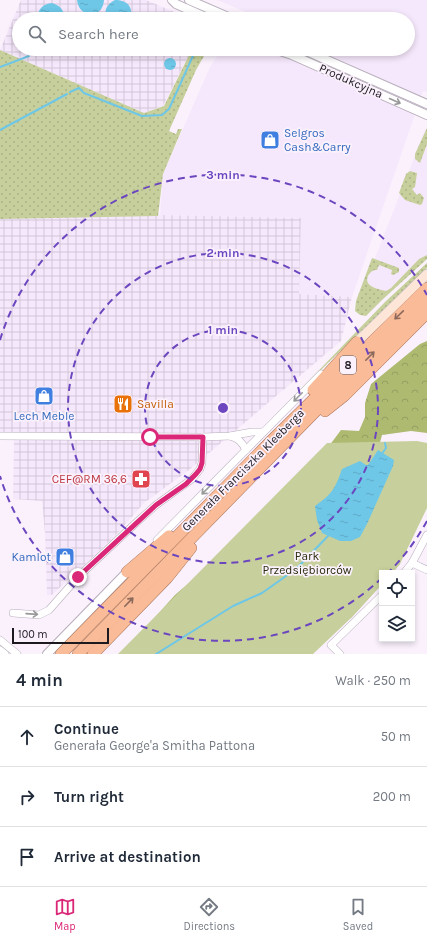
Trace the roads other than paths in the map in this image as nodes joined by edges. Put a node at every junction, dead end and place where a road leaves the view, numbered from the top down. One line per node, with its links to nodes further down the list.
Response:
1 (172, 0): 3 (street)
2 (189, 0): 4 (street)
3 (194, 12)
4 (217, 12)
5 (294, 56): 8 (street, Produkcyjna, one-way to 8)
6 (318, 56): 7 (street, Produkcyjna)
7 (427, 104)
8 (427, 115)
9 (427, 274): 13 (main road)
10 (427, 288): 19 (highway, Generała Franciszka Kleeberga / 8, one-way to 19)
11 (427, 300): 15 (highway, Generała Franciszka Kleeberga / 8, one-way to 11)
12 (427, 313): 15 (highway)
13 (357, 342): 14 (street, one-way to 14); 19 (highway)
14 (263, 432): 17 (street); 20 (street)
15 (294, 434): 22 (highway, Generała Franciszka Kleeberga / 8)
16 (0, 436): 18 (street)
17 (230, 436): 18 (street); 20 (street)
18 (203, 437): 29 (street, one-way to 18)
19 (270, 442): 21 (highway, Generała Franciszka Kleeberga / 8)
20 (246, 450): 27 (street, one-way to 27)
21 (215, 499): 27 (highway); 35 (highway, Generała Franciszka Kleeberga / 8)
22 (226, 503): 36 (highway, Generała Franciszka Kleeberga / 8, one-way to 22); 37 (highway)
23 (427, 535): 24 (street)
24 (412, 563): 25 (street); 26 (street)
25 (406, 570)
26 (427, 570)
27 (127, 572): 34 (street)
28 (379, 598): 38 (street)
29 (13, 613)
30 (0, 640): 33 (street)
31 (0, 650): 32 (street)
32 (5, 654)
33 (17, 654)
34 (47, 654)
35 (61, 654)
36 (78, 654)
37 (93, 654)
38 (340, 654)

